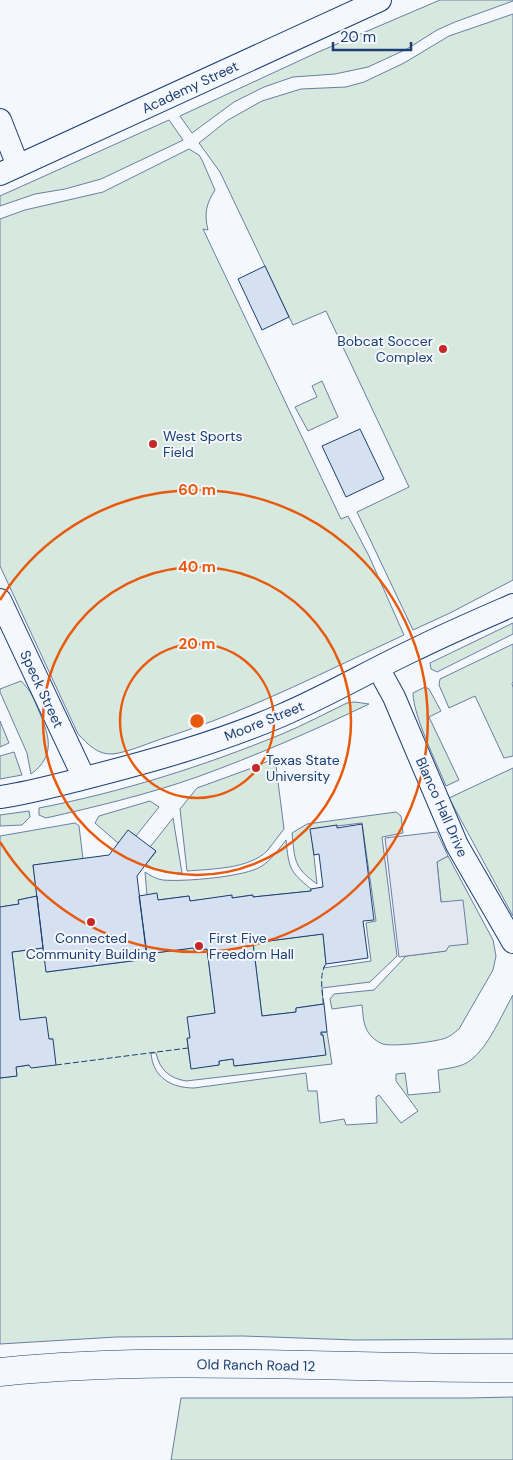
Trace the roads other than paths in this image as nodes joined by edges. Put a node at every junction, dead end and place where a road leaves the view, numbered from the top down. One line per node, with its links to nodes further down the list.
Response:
1 (380, 0): 3 (street, Academy Street)
2 (0, 120): 3 (street)
3 (9, 170)
4 (0, 600): 7 (street, Speck Street)
5 (513, 604): 6 (street, Moore Street)
6 (378, 668): 7 (street, Moore Street); 9 (street, Blanco Hall Drive)
7 (84, 778): 8 (street, Moore Street)
8 (0, 797)
9 (513, 942)
10 (513, 1368): 11 (main road, Old Ranch Road 12)
11 (0, 1372)

